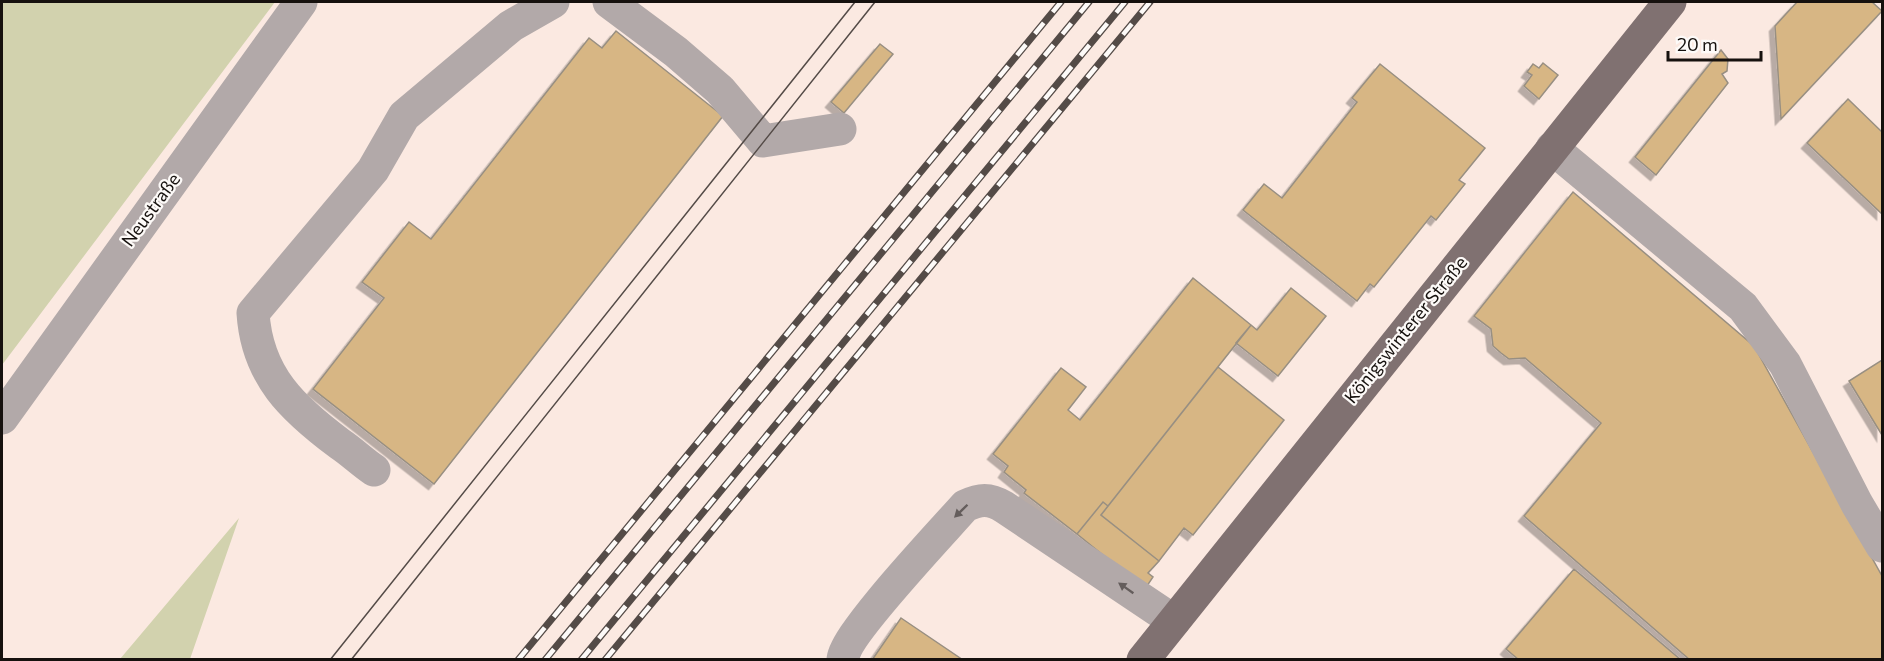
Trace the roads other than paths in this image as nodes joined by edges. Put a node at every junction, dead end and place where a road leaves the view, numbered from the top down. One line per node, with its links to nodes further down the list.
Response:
1 (300, 2): 7 (street, Neustraße)
2 (553, 2): 8 (street)
3 (609, 2): 5 (street)
4 (1670, 2): 6 (main road, Königswinterer Straße)
5 (840, 129)
6 (1552, 148): 9 (street); 10 (main road, Königswinterer Straße)
7 (2, 418)
8 (374, 470)
9 (1882, 546)
10 (1174, 621): 11 (street, one-way to 11); 12 (main road, Königswinterer Straße)
11 (843, 660)
12 (1143, 660)

